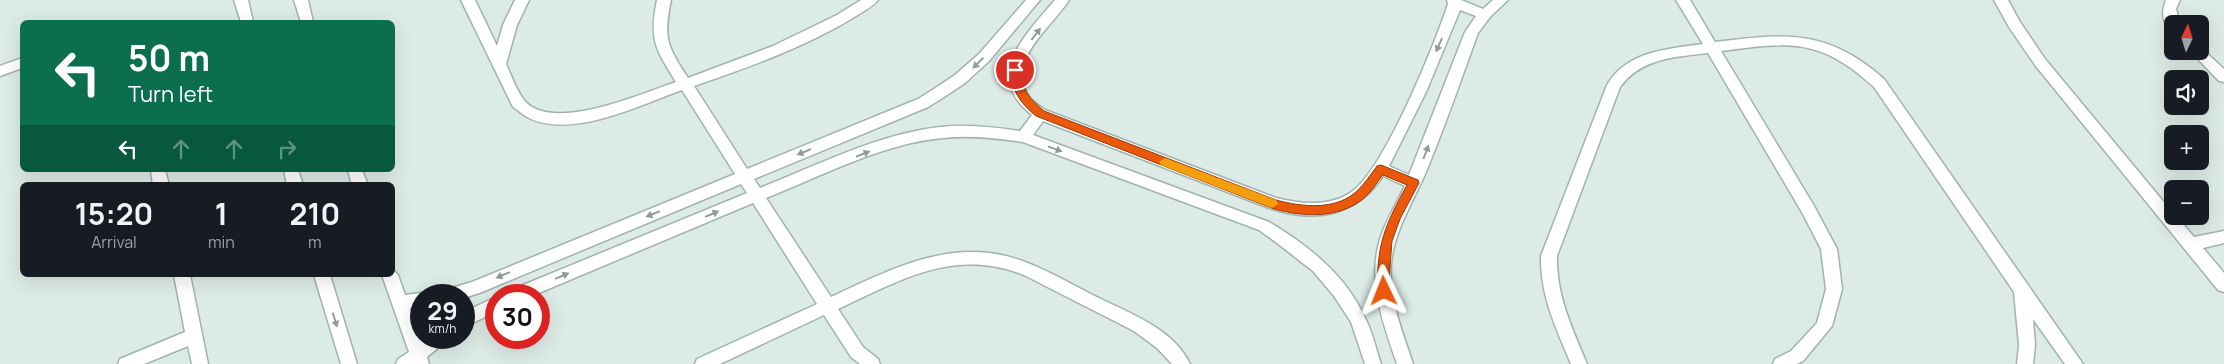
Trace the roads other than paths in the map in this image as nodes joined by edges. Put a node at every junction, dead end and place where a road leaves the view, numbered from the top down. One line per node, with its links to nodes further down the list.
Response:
1 (240, 0): 16 (street)
2 (468, 0): 21 (street)
3 (522, 0): 21 (street)
4 (664, 0): 24 (street)
5 (870, 0): 24 (street)
6 (1033, 0): 28 (street, one-way to 28)
7 (1062, 0): 25 (street, one-way to 7)
8 (1501, 0): 14 (street)
9 (1683, 0): 18 (street)
10 (2001, 0): 34 (street)
11 (2173, 0): 15 (street)
12 (304, 2): 17 (street)
13 (1455, 2): 14 (street); 27 (street, one-way to 27)
14 (1485, 14): 29 (street, one-way to 14)
15 (2171, 15)
16 (246, 20)
17 (307, 20)
18 (1712, 47): 42 (street); 57 (street); 58 (street)
19 (2207, 60): 23 (street)
20 (20, 64): 22 (street)
21 (499, 64): 24 (street)
22 (0, 71)
23 (2224, 78)
24 (685, 84): 28 (street)
25 (1040, 114): 26 (street); 31 (street)
26 (1024, 137): 30 (street, one-way to 26); 32 (street, one-way to 32)
27 (1381, 169): 29 (street); 31 (street)
28 (745, 177): 30 (street); 41 (street, one-way to 41)
29 (1414, 183): 56 (street)
30 (756, 195): 39 (street, one-way to 30); 45 (street)
31 (1274, 204): 32 (street)
32 (1264, 226): 55 (street)
33 (2224, 237): 34 (street)
34 (2190, 244): 35 (street)
35 (2219, 271): 40 (street)
36 (182, 277): 46 (street)
37 (323, 277): 51 (street, one-way to 51)
38 (391, 277): 44 (street)
39 (543, 284)
40 (2224, 284)
41 (475, 287)
42 (2022, 291): 59 (street); 60 (street)
43 (410, 301): 44 (street)
44 (400, 302): 48 (street)
45 (827, 305): 52 (street); 53 (street); 54 (street)
46 (193, 336): 49 (street); 50 (street)
47 (427, 349): 48 (street)
48 (414, 361)
49 (126, 364)
50 (200, 364)
51 (348, 364)
52 (703, 364)
53 (872, 364)
54 (1182, 364)
55 (1373, 364)
56 (1405, 364)
57 (1579, 364)
58 (1781, 364)
59 (2024, 364)
60 (2075, 364)

